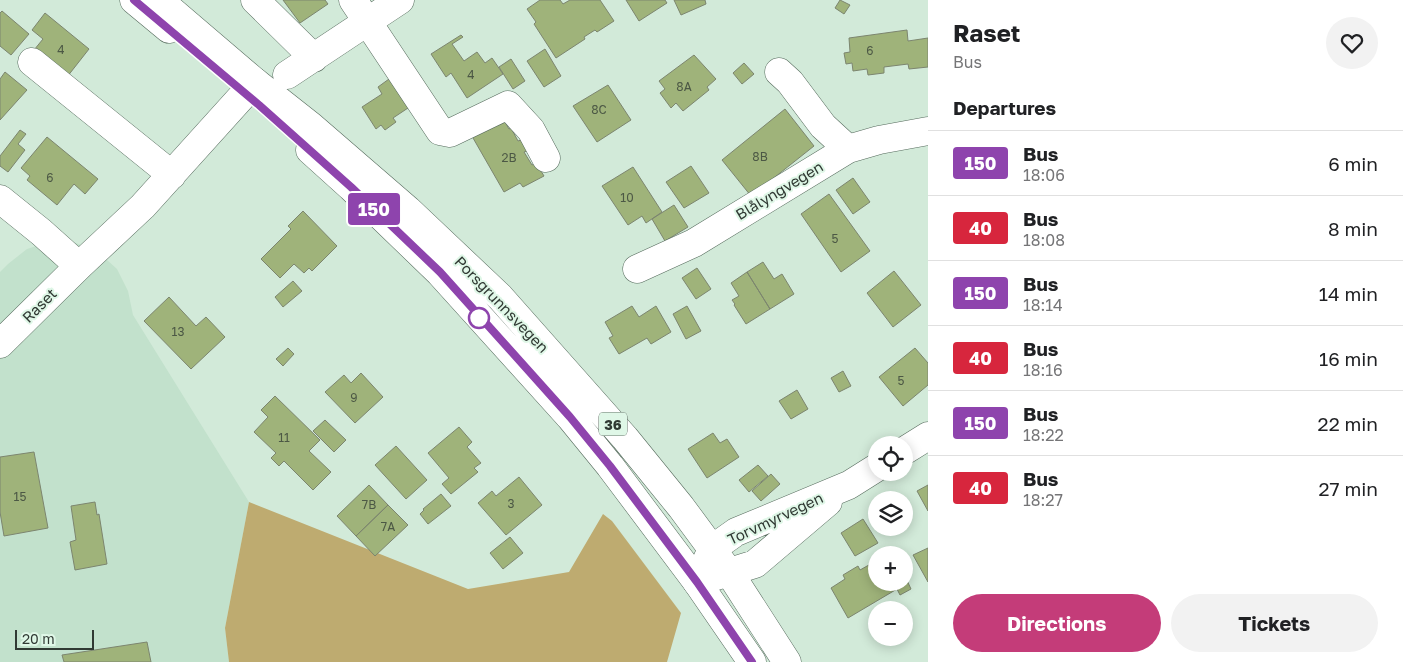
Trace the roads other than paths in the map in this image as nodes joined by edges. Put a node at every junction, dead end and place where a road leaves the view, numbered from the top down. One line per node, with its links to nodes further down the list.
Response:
1 (134, 0): 10 (main road, Porsgrunnsvegen / 36)
2 (158, 0): 10 (main road, Porsgrunnsvegen / 36)
3 (255, 0): 6 (main road)
4 (400, 0): 5 (main road)
5 (360, 10): 6 (main road); 13 (main road)
6 (314, 58): 9 (main road)
7 (32, 62): 14 (main road)
8 (779, 72): 12 (main road)
9 (287, 74)
10 (251, 88): 14 (main road, Raset); 23 (main road, Porsgrunnsvegen / 36); 25 (main road, Porsgrunnsvegen / 36)
11 (928, 131): 12 (main road, Blålyngvegen)
12 (848, 148): 17 (main road, Blålyngvegen)
13 (546, 158)
14 (172, 175): 16 (main road, Raset)
15 (0, 199): 16 (main road)
16 (79, 266): 18 (main road, Raset)
17 (637, 269)
18 (0, 344)
19 (928, 436): 20 (main road)
20 (913, 445)
21 (868, 473): 22 (main road, Torvmyrvegen)
22 (849, 485): 23 (main road, Torvmyrvegen); 24 (main road, Torvmyrvegen)
23 (712, 549): 24 (main road, Porsgrunnsvegen / 36); 25 (main road, Torvmyrvegen)
24 (729, 572): 25 (main road, Torvmyrvegen); 27 (main road, Porsgrunnsvegen / 36)
25 (697, 582): 26 (main road, Porsgrunnsvegen / 36)
26 (752, 662)
27 (787, 662)

